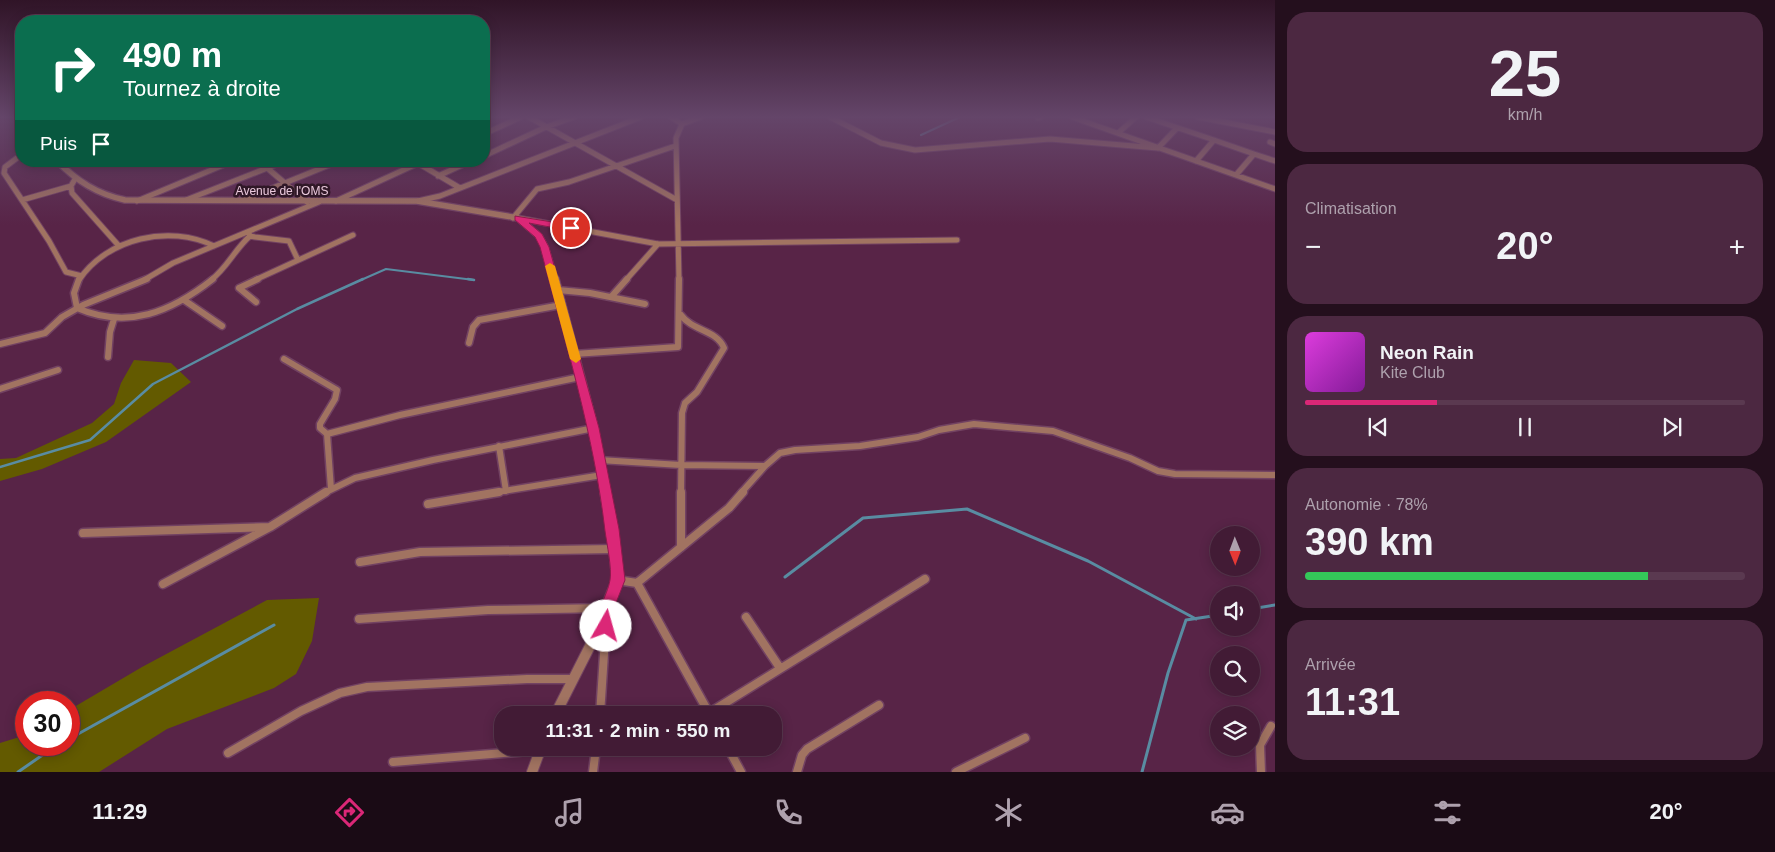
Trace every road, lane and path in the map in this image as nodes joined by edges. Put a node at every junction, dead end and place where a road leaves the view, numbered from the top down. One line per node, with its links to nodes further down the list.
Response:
1 (549, 153): 24 (street)
2 (594, 153): 11 (street)
3 (654, 153): 11 (street)
4 (675, 153): 27 (street)
5 (1173, 153): 9 (street)
6 (1203, 153): 9 (street)
7 (1254, 154): 10 (street); 19 (street)
8 (15, 160): 26 (street)
9 (1196, 161): 19 (street)
10 (1275, 161)
11 (617, 165): 27 (street); 35 (street)
12 (62, 167): 21 (street, Avenue de l'OMS)
13 (218, 167): 28 (street)
14 (325, 167): 22 (street)
15 (408, 167): 34 (street)
16 (426, 167): 20 (street)
17 (458, 167): 20 (street)
18 (267, 168): 22 (street); 30 (street)
19 (1236, 175): 25 (street)
20 (438, 176): 24 (street)
21 (75, 179): 23 (street); 28 (street, Avenue de l'OMS)
22 (286, 183): 31 (street); 32 (street)
23 (71, 186): 26 (street); 41 (street)
24 (460, 188): 29 (street)
25 (1275, 189)
26 (22, 200): 44 (street)
27 (678, 200): 40 (street)
28 (136, 201): 30 (street, Avenue de l'OMS)
29 (417, 201): 34 (street, Avenue de l'OMS); 35 (street, Avenue de l'OMS)
30 (182, 202): 31 (street, Avenue de l'OMS)
31 (238, 202): 32 (street, Avenue de l'OMS)
32 (307, 202): 33 (street, Avenue de l'OMS)
33 (319, 202): 34 (street, Avenue de l'OMS); 36 (street)
34 (334, 202)
35 (516, 218): 39 (street); 45 (street)
36 (249, 234): 42 (street); 43 (street); 47 (street)
37 (353, 235): 43 (street)
38 (957, 240): 40 (street)
39 (658, 244): 40 (street); 46 (street)
40 (678, 245): 52 (street)
41 (119, 246): 42 (street); 44 (street)
42 (214, 246): 51 (street)
43 (298, 260): 48 (street)
44 (82, 276): 51 (street)
45 (558, 290): 46 (street); 50 (street)
46 (611, 297): 49 (street)
47 (184, 300): 53 (street); 54 (street)
48 (256, 302)
49 (645, 304)
50 (561, 305): 55 (street); 57 (street)
51 (77, 308): 53 (street); 56 (street)
52 (680, 311): 57 (street); 67 (street)
53 (114, 319): 58 (street)
54 (222, 326)
55 (469, 343)
56 (0, 344)
57 (574, 354): 61 (street)
58 (108, 358)
59 (284, 359): 64 (street)
60 (58, 370): 62 (street)
61 (580, 377): 63 (street); 64 (street)
62 (0, 389)
63 (594, 428): 65 (street); 66 (street)
64 (327, 434): 71 (street)
65 (499, 446): 71 (street); 72 (street)
66 (599, 460): 67 (street); 70 (street)
67 (681, 465): 68 (street); 76 (street)
68 (765, 466): 69 (street); 76 (street)
69 (1275, 474)
70 (602, 475): 72 (street); 77 (street)
71 (331, 489): 74 (street)
72 (506, 491): 73 (street)
73 (428, 504)
74 (270, 527): 75 (street); 82 (street)
75 (82, 533)
76 (681, 547): 81 (street)
77 (614, 549): 78 (street); 80 (street)
78 (360, 562)
79 (925, 579): 86 (street)
80 (618, 580): 81 (street); 83 (street)
81 (637, 583): 91 (street)
82 (163, 584)
83 (607, 608): 85 (street); 87 (street); 90 (street)
84 (746, 617): 86 (street)
85 (359, 619)
86 (780, 668): 92 (street)
87 (571, 680): 89 (street); 95 (street)
88 (879, 705): 104 (street)
89 (559, 706)
90 (601, 706)
91 (706, 706)
92 (722, 706)
93 (1270, 726): 106 (street)
94 (1024, 738): 105 (street)
95 (228, 753)
96 (494, 753): 100 (street)
97 (538, 756): 101 (street)
98 (595, 756): 102 (street)
99 (732, 756): 103 (street)
100 (393, 762)
101 (532, 772)
102 (594, 772)
103 (741, 772)
104 (797, 772)
105 (956, 772)
106 (1261, 772)

